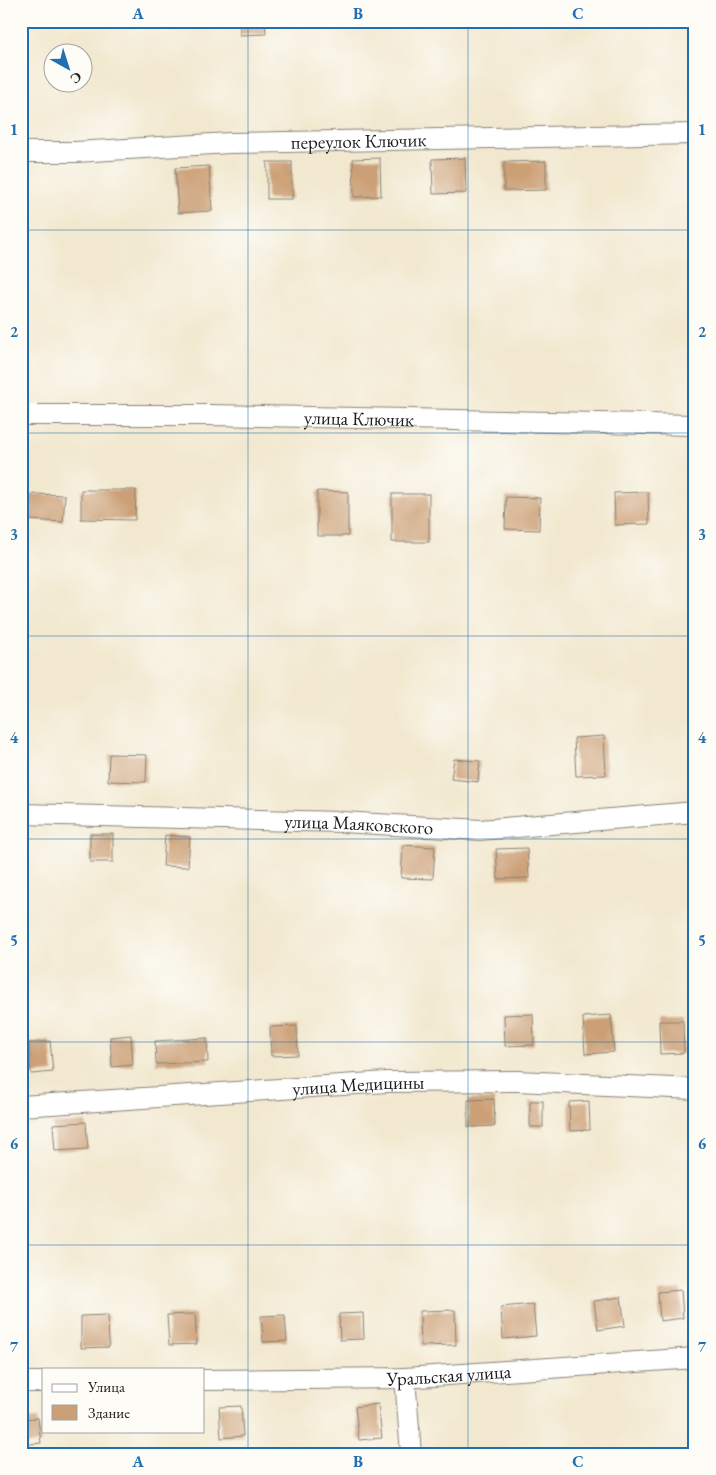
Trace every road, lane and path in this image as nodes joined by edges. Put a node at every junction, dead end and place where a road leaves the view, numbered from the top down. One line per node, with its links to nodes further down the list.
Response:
1 (695, 134): 2 (street, переулок Ключик)
2 (21, 152)
3 (21, 415): 4 (street, улица Ключик)
4 (695, 424)
5 (695, 812): 6 (street, улица Маяковского)
6 (21, 814)
7 (695, 1089): 8 (street, улица Медицины)
8 (21, 1106)
9 (695, 1358): 10 (street, Уральская улица)
10 (405, 1378): 11 (street, Уральская улица); 14 (street)
11 (205, 1380)
12 (21, 1382): 13 (street)
13 (42, 1382)
14 (411, 1454)

